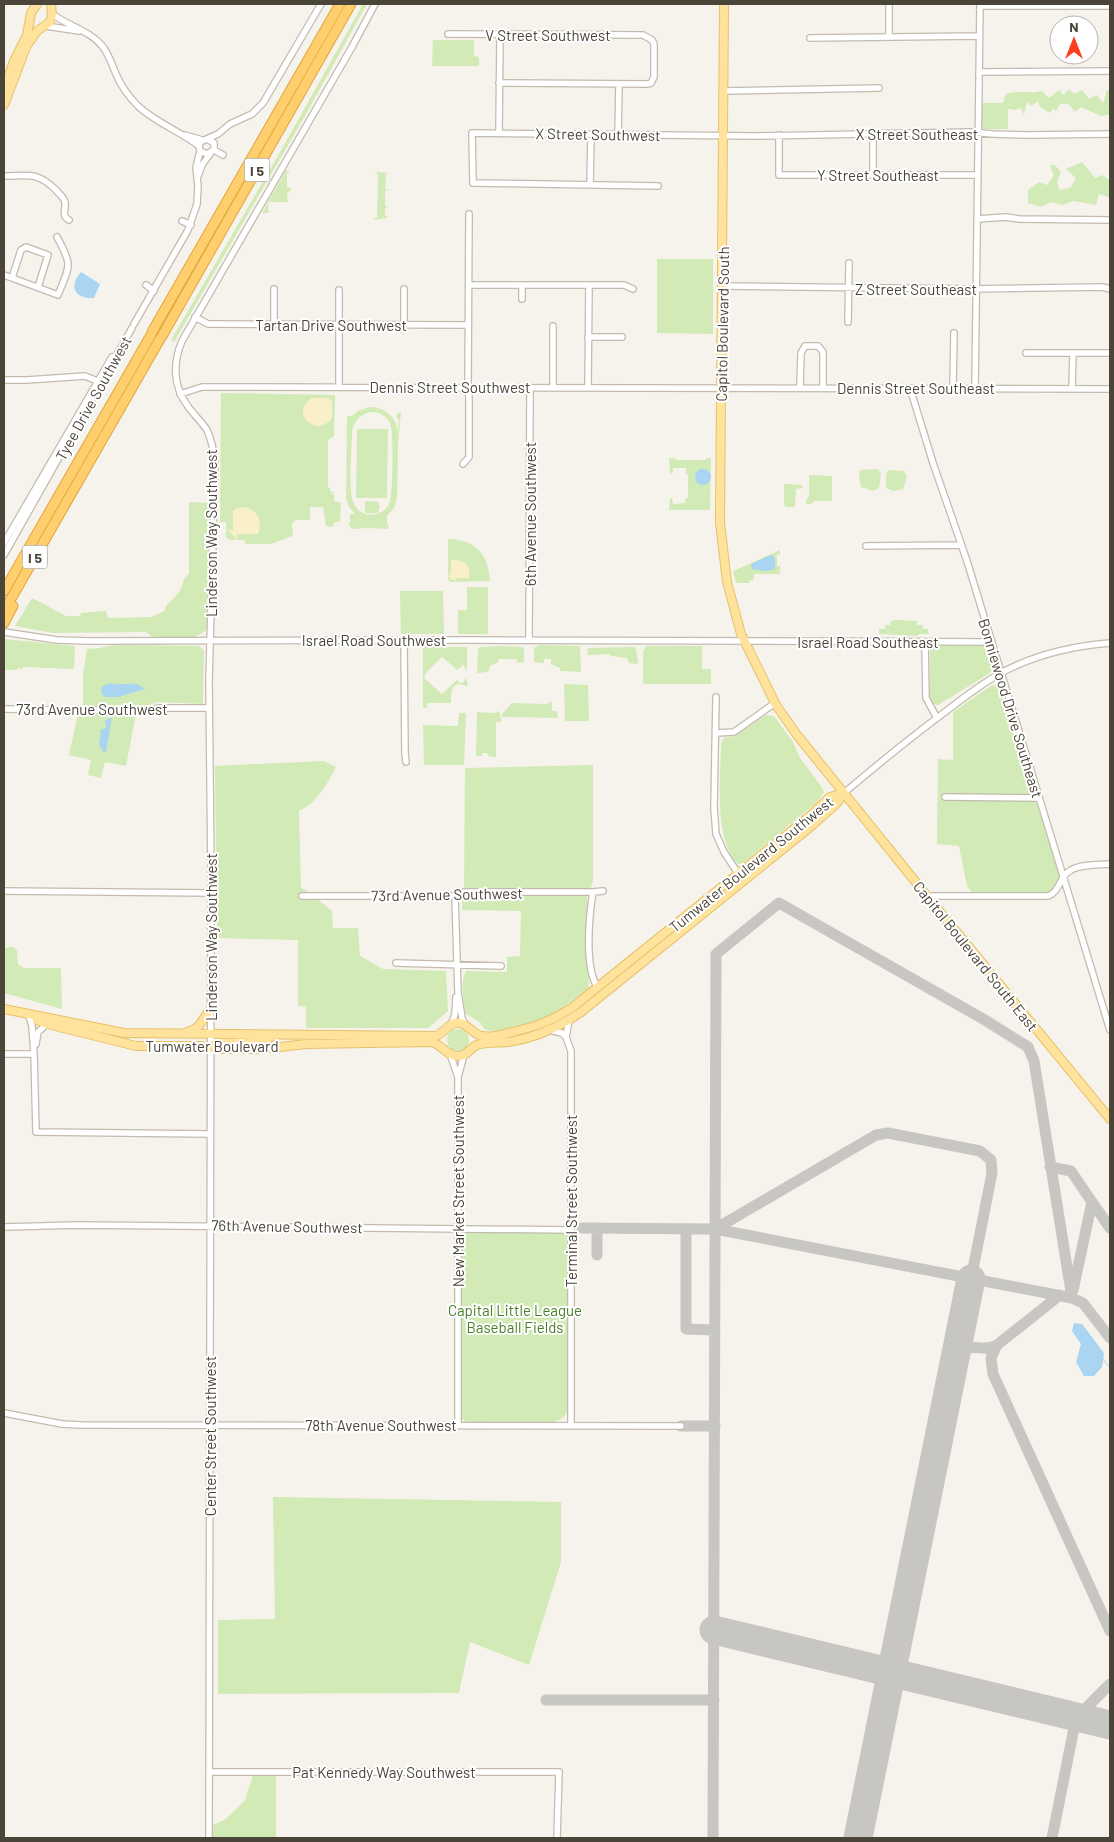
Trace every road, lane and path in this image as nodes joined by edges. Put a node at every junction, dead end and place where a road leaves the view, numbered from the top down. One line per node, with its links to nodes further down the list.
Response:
1 (321, 4): 31 (street)
2 (340, 4): 109 (highway, I 5)
3 (351, 4): 104 (highway, I 5)
4 (376, 4): 73 (street, Linderson Way Southwest)
5 (724, 4): 26 (main road, Capitol Boulevard South)
6 (888, 4): 18 (street)
7 (980, 5): 8 (street); 17 (street)
8 (1071, 5): 10 (street)
9 (36, 6): 11 (main road); 12 (main road)
10 (1110, 6)
11 (51, 10): 13 (main road); 14 (street)
12 (30, 16): 13 (main road); 25 (main road)
13 (46, 26): 14 (street); 27 (main road)
14 (81, 31): 30 (street)
15 (448, 34): 16 (street, V Street Southwest)
16 (500, 35): 22 (street); 23 (street, V Street Southwest)
17 (979, 36): 18 (street); 21 (street)
18 (889, 37): 19 (street)
19 (810, 38)
20 (1110, 71): 21 (street)
21 (979, 72): 28 (street)
22 (499, 83): 23 (street); 29 (street)
23 (619, 84): 32 (street)
24 (879, 88): 26 (street)
25 (4, 90)
26 (724, 91): 37 (main road, Capitol Boulevard South)
27 (4, 105)
28 (978, 132): 33 (street, X Street Southeast); 34 (street, X Street Southeast); 43 (street)
29 (498, 133): 35 (street, X Street Southwest); 46 (street, X Street Southwest)
30 (183, 134): 38 (street); 39 (street)
31 (218, 134): 38 (street); 40 (street, Tyee Drive Southwest)
32 (618, 134): 35 (street, X Street Southwest); 37 (street, X Street Southwest)
33 (873, 134): 36 (street, X Street Southeast); 42 (street)
34 (1110, 134)
35 (591, 135): 46 (street)
36 (779, 135): 37 (street, X Street Southeast); 42 (street, Y Street Southeast)
37 (724, 136): 62 (main road, Capitol Boulevard South)
38 (205, 139): 39 (street, Tyee Drive Southwest); 40 (street)
39 (200, 149): 40 (street); 45 (street, Tyee Drive Southwest)
40 (213, 150): 41 (street); 45 (street, Tyee Drive Southwest)
41 (223, 155)
42 (873, 175): 43 (street, Y Street Southeast)
43 (978, 175): 49 (street)
44 (4, 176): 50 (street)
45 (198, 176): 53 (street, Tyee Drive Southwest)
46 (590, 185): 47 (street)
47 (658, 186)
48 (469, 214): 59 (street)
49 (978, 219): 51 (street); 68 (street)
50 (69, 220)
51 (1110, 220)
52 (182, 221): 53 (street)
53 (191, 225): 71 (street, Tyee Drive Southwest)
54 (57, 237): 63 (street)
55 (849, 263): 64 (street)
56 (4, 275): 57 (street)
57 (12, 278): 63 (street); 63 (street)
58 (146, 285): 71 (street)
59 (469, 285): 60 (street); 79 (street)
60 (522, 285): 61 (street); 72 (street)
61 (589, 285): 67 (street); 82 (street)
62 (722, 286): 64 (street, Z Street Southeast); 92 (main road, Capitol Boulevard South)
63 (38, 287)
64 (848, 288): 68 (street, Z Street Southeast); 74 (street)
65 (274, 289): 76 (street)
66 (404, 289): 78 (street)
67 (633, 289)
68 (976, 289): 69 (street, Z Street Southeast); 99 (street)
69 (1110, 289)
70 (339, 290): 77 (street)
71 (154, 291): 75 (street, Tyee Drive Southwest)
72 (522, 299)
73 (195, 317): 76 (street, Tartan Drive Southwest); 102 (street, Linderson Way Southwest)
74 (848, 322)
75 (134, 324)
76 (274, 324): 77 (street, Tartan Drive Southwest)
77 (339, 324): 78 (street, Tartan Drive Southwest); 89 (street)
78 (404, 325): 79 (street, Tartan Drive Southwest)
79 (468, 325): 90 (street)
80 (553, 326): 96 (street)
81 (954, 333): 98 (street)
82 (588, 337): 83 (street); 91 (street)
83 (622, 337)
84 (1026, 352): 85 (street)
85 (1073, 353): 86 (street); 100 (street)
86 (1110, 353)
87 (4, 380): 88 (street)
88 (100, 382): 88 (street, Tyee Drive Southwest); 105 (street, Tyee Drive Southwest); 108 (street, Tyee Drive Southwest)
89 (339, 387): 90 (street, Dennis Street Southwest); 102 (street, Dennis Street Southwest)
90 (468, 387): 95 (street, Dennis Street Southwest); 103 (street)
91 (588, 387): 92 (street, Dennis Street Southwest); 96 (street, Dennis Street Southwest)
92 (721, 387): 93 (street, Dennis Street Southeast); 116 (main road, Capitol Boulevard South)
93 (800, 387): 94 (street, Dennis Street Southeast); 94 (street)
94 (824, 387): 97 (street, Dennis Street Southeast)
95 (530, 388): 96 (street, Dennis Street Southwest); 114 (street, 6th Avenue Southwest)
96 (553, 388)
97 (910, 388): 98 (street, Dennis Street Southeast); 106 (street, Bonniewood Drive Southeast)
98 (953, 388): 99 (street, Dennis Street Southeast)
99 (975, 388): 100 (street, Dennis Street Southeast)
100 (1072, 388): 101 (street, Dennis Street Southeast)
101 (1110, 389)
102 (180, 394): 115 (street, Linderson Way Southwest)
103 (463, 464)
104 (67, 502): 110 (highway, I 5); 111 (highway)
105 (4, 543)
106 (961, 545): 107 (street); 118 (street, Bonniewood Drive Southeast)
107 (866, 546)
108 (4, 555)
109 (4, 591)
110 (4, 611)
111 (4, 623)
112 (7, 633): 115 (street, Israel Road Southwest)
113 (404, 640): 114 (street, Israel Road Southwest); 115 (street, Israel Road Southwest); 127 (street)
114 (529, 640): 116 (street, Israel Road Southwest)
115 (211, 641): 123 (street, Linderson Way Southwest)
116 (744, 641): 117 (street, Israel Road Southeast); 122 (main road, Capitol Boulevard South)
117 (925, 642): 118 (street, Israel Road Southeast); 125 (street)
118 (992, 642): 120 (street, Bonniewood Drive Southeast)
119 (1110, 643): 120 (street)
120 (1001, 673): 125 (street); 130 (street, Bonniewood Drive Southeast)
121 (716, 697): 126 (street)
122 (775, 703): 126 (street); 128 (main road, Capitol Boulevard South East)
123 (210, 708): 124 (street, 73rd Avenue Southwest); 137 (street, Linderson Way Southwest)
124 (4, 709)
125 (937, 718): 128 (street)
126 (716, 733): 132 (street)
127 (406, 762)
128 (844, 793): 132 (main road, Tumwater Boulevard Southwest); 134 (main road, Tumwater Boulevard Southwest); 141 (main road, Capitol Boulevard South East)
129 (945, 797): 130 (street)
130 (1038, 798): 133 (street, Bonniewood Drive Southeast)
131 (1110, 864): 133 (street)
132 (737, 873): 134 (street); 145 (main road, Tumwater Boulevard Southwest)
133 (1063, 879): 141 (street); 156 (street, Bonniewood Drive Southeast)
134 (743, 881): 151 (main road, Tumwater Boulevard Southwest)
135 (4, 891): 137 (street)
136 (603, 891): 138 (street, 73rd Avenue Southwest)
137 (211, 892): 148 (street, Linderson Way Southwest)
138 (593, 892): 140 (street, 73rd Avenue Southwest); 145 (street)
139 (302, 896): 140 (street, 73rd Avenue Southwest)
140 (455, 896): 143 (street)
141 (927, 896): 172 (main road, Capitol Boulevard South East)
142 (396, 963): 143 (street)
143 (456, 966): 144 (street); 146 (street)
144 (501, 966)
145 (598, 988): 163 (main road, Tumwater Boulevard Southwest)
146 (458, 993): 153 (street); 154 (street)
147 (4, 1009): 149 (main road, Tumwater Boulevard)
148 (210, 1010): 159 (main road); 160 (street, Linderson Way Southwest)
149 (14, 1012): 150 (main road, Tumwater Boulevard); 159 (main road, Tumwater Boulevard)
150 (28, 1016): 152 (main road, Tumwater Boulevard); 168 (street)
151 (569, 1020): 155 (main road, Tumwater Boulevard Southwest); 162 (street, Terminal Street Southwest)
152 (47, 1024): 164 (main road, Tumwater Boulevard); 168 (street)
153 (451, 1025): 154 (main road); 157 (main road)
154 (465, 1025): 158 (main road)
155 (550, 1030): 162 (street); 163 (main road, Tumwater Boulevard Southwest)
156 (1110, 1030)
157 (444, 1031): 161 (main road, Tumwater Boulevard); 165 (main road)
158 (472, 1031): 163 (main road); 166 (main road)
159 (183, 1034): 160 (main road, Tumwater Boulevard)
160 (210, 1034): 161 (main road, Tumwater Boulevard); 164 (street, Center Street Southwest)
161 (276, 1035): 164 (main road)
162 (566, 1037): 177 (street, Terminal Street Southwest)
163 (498, 1039): 166 (main road)
164 (210, 1046): 165 (main road, Tumwater Boulevard); 173 (street, Center Street Southwest)
165 (443, 1047): 169 (main road)
166 (472, 1048): 170 (main road)
167 (4, 1054): 168 (street)
168 (34, 1054): 173 (street)
169 (450, 1054): 170 (main road); 171 (street, New Market Street Southwest)
170 (464, 1056): 171 (street, New Market Street Southwest)
171 (458, 1077): 176 (street, New Market Street Southwest)
172 (1110, 1119)
173 (210, 1134): 174 (street, Center Street Southwest)
174 (210, 1226): 175 (street, 76th Avenue Southwest); 176 (street, 76th Avenue Southwest); 179 (street, Center Street Southwest)
175 (4, 1227)
176 (459, 1228): 177 (street, 76th Avenue Southwest); 180 (street, New Market Street Southwest)
177 (571, 1230): 181 (street, Terminal Street Southwest)
178 (4, 1414): 179 (street, 78th Avenue Southwest)
179 (210, 1424): 180 (street, 78th Avenue Southwest); 183 (street, Center Street Southwest)
180 (458, 1425): 181 (street, 78th Avenue Southwest)
181 (570, 1426): 182 (street, 78th Avenue Southwest)
182 (681, 1426)
183 (209, 1772): 184 (street, Center Street Southwest); 185 (street, Pat Kennedy Way Southwest)
184 (209, 1838)
185 (557, 1838)

